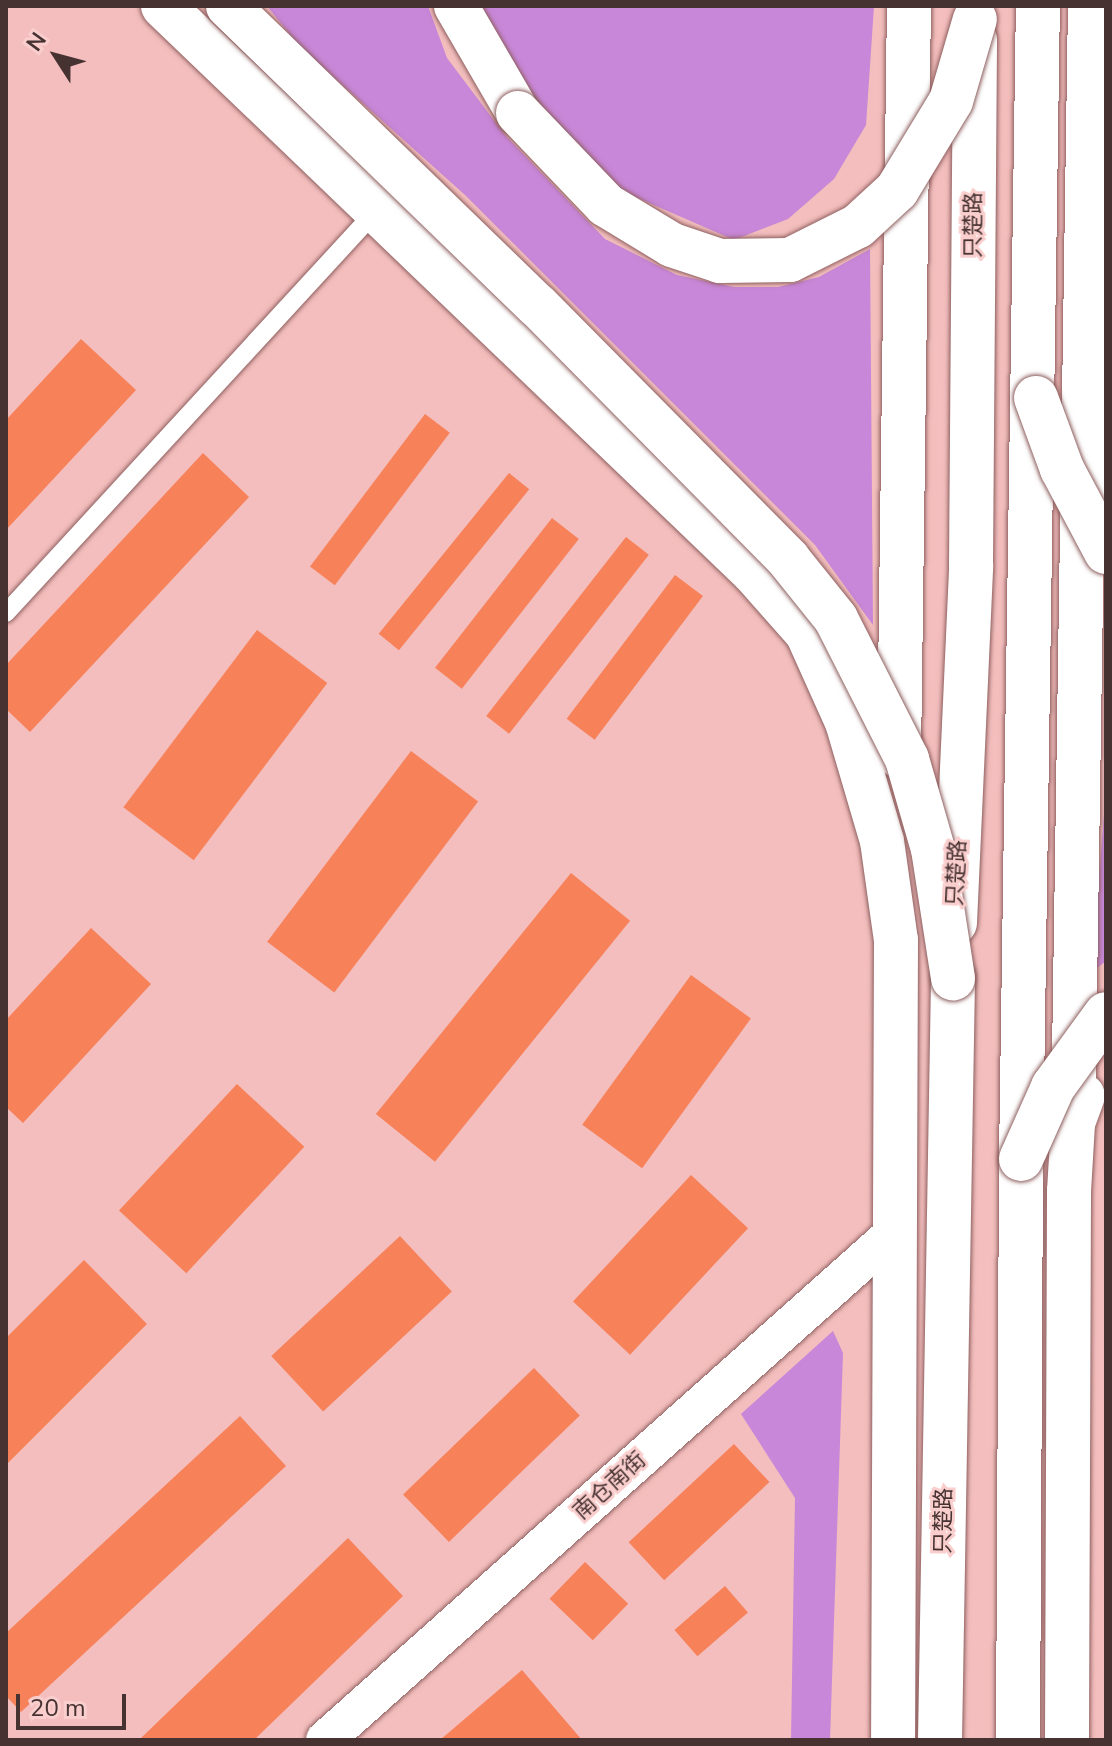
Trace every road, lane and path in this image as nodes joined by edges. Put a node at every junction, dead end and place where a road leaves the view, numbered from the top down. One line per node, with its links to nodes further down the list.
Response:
1 (163, 6): 8 (main road)
2 (228, 6): 13 (main road, bridge)
3 (456, 6): 7 (main road, bridge)
4 (909, 6): 12 (main road)
5 (1038, 6): 9 (main road)
6 (1084, 11): 16 (main road)
7 (975, 12): 13 (main road, 只楚路, bridge)
8 (375, 212): 11 (lane); 12 (main road)
9 (1036, 398): 10 (main road, bridge); 17 (main road, bridge)
10 (1106, 552)
11 (6, 613)
12 (896, 940): 18 (main road)
13 (953, 978): 21 (main road, 只楚路)
14 (1106, 1014): 17 (main road, bridge)
15 (1106, 1051): 16 (main road)
16 (1073, 1123): 23 (main road)
17 (1021, 1159): 22 (main road)
18 (896, 1231): 19 (street, 南仓南街); 20 (main road)
19 (325, 1740)
20 (893, 1740)
21 (940, 1740)
22 (1018, 1740)
23 (1067, 1740)

